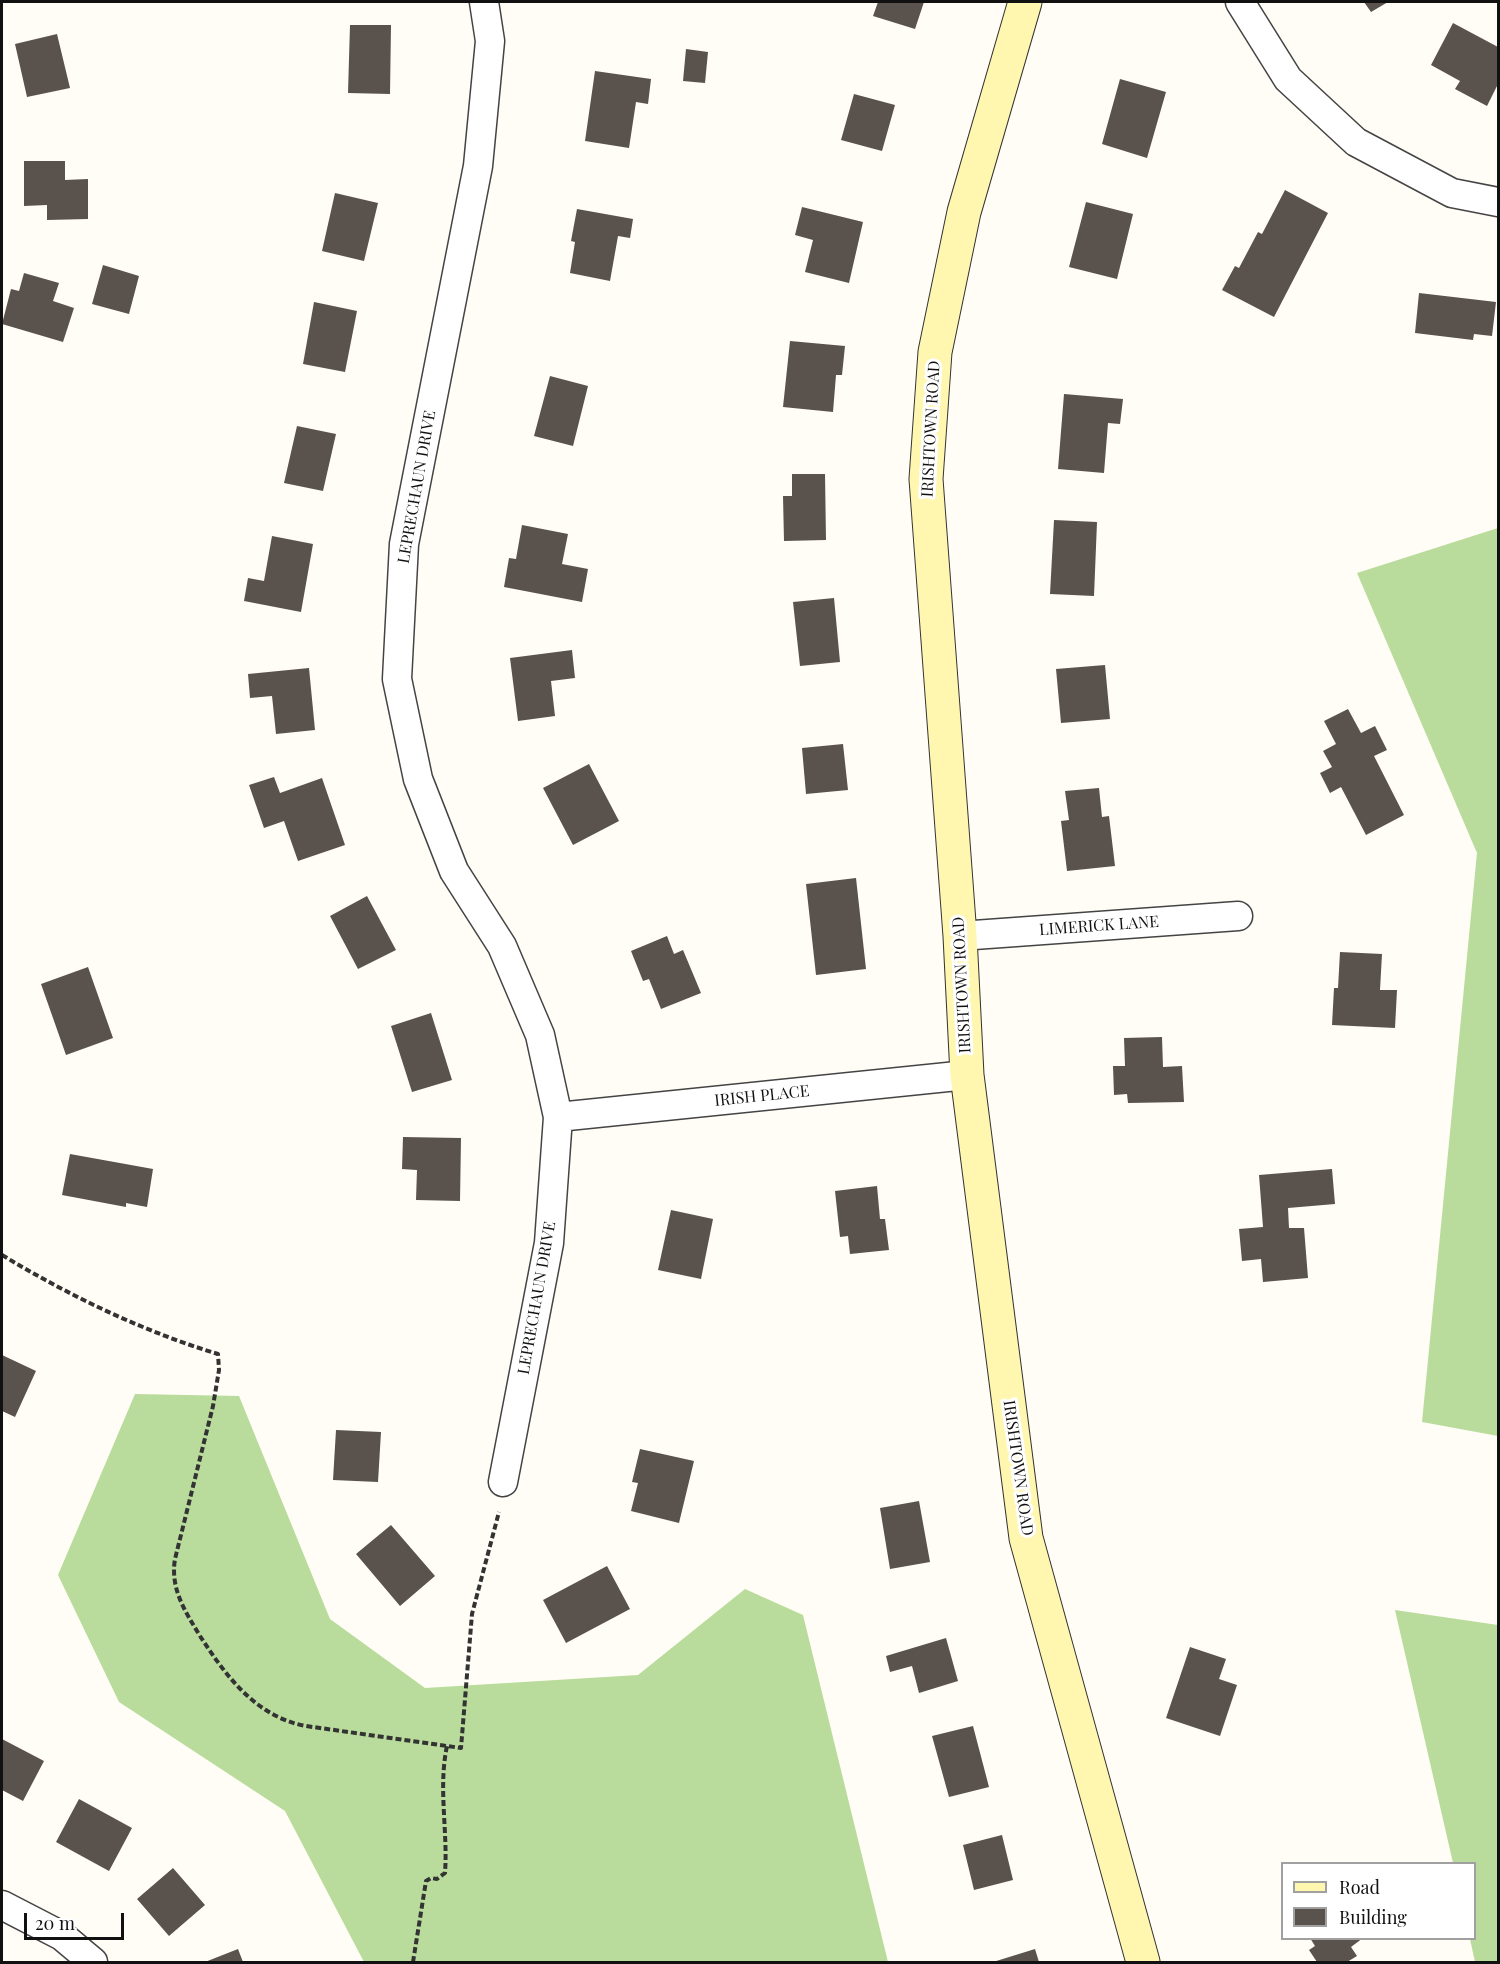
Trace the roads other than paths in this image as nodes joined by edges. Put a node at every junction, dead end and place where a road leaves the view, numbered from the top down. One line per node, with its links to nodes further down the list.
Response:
1 (484, 2): 8 (street, LEPRECHAUN DRIVE)
2 (1025, 2): 6 (street, IRISHTOWN ROAD)
3 (1240, 2): 4 (street)
4 (1498, 202)
5 (1238, 916): 6 (street, LIMERICK LANE)
6 (960, 936): 7 (street, IRISHTOWN ROAD)
7 (967, 1074): 8 (street, IRISH PLACE); 12 (street, IRISHTOWN ROAD)
8 (558, 1117): 9 (street, LEPRECHAUN DRIVE)
9 (503, 1482)
10 (2, 1905): 11 (street)
11 (93, 1962)
12 (1143, 1962)

